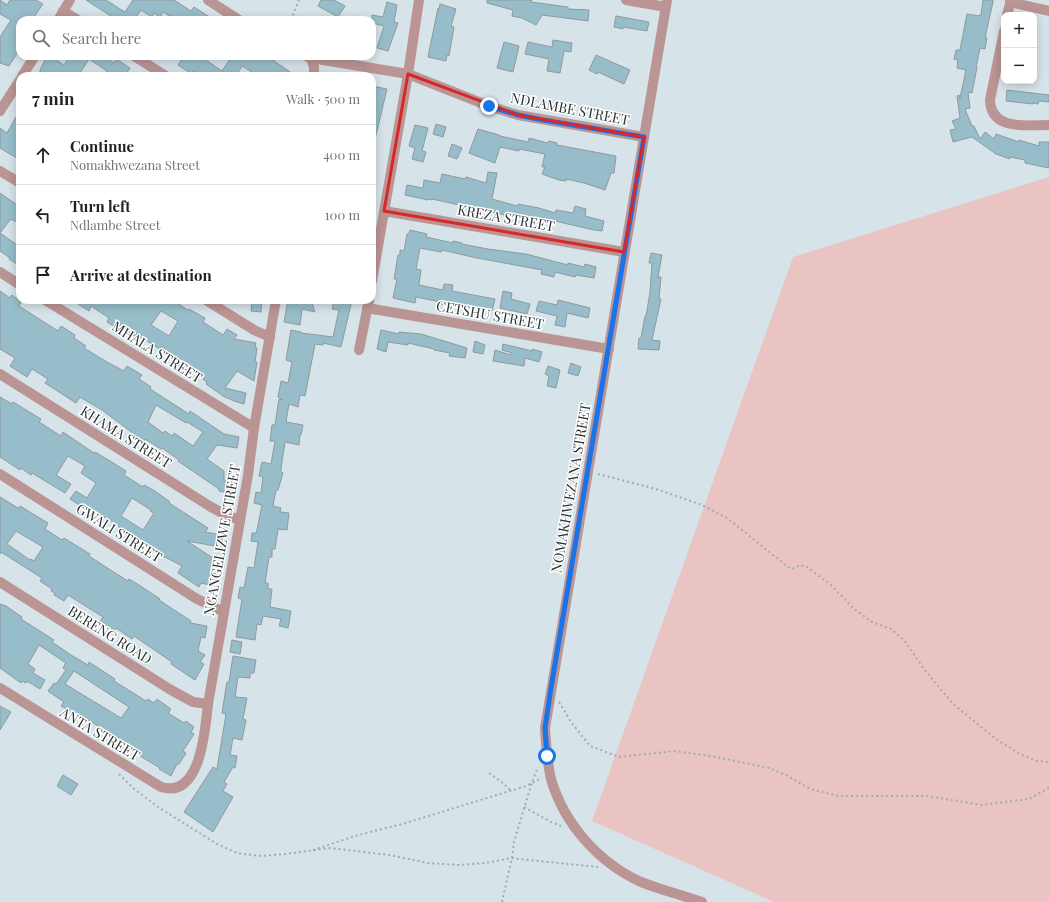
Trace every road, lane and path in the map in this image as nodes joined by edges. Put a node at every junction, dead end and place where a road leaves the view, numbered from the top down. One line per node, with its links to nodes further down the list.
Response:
1 (70, 0): 8 (street)
2 (208, 0): 13 (street)
3 (299, 0): 14 (path)
4 (419, 0): 23 (street)
5 (626, 0): 7 (street)
6 (1010, 1): 9 (street); 10 (street)
7 (666, 4): 27 (street, NOMAKHWEZANA STREET)
8 (63, 11): 11 (street); 12 (street)
9 (1049, 11)
10 (1008, 12)
11 (60, 16)
12 (71, 16)
13 (233, 16)
14 (293, 16)
15 (1001, 46): 26 (street)
16 (33, 60): 20 (street)
17 (140, 60): 21 (street)
18 (310, 60): 22 (street)
19 (326, 60): 23 (street, NDLAMBE STREET)
20 (25, 72)
21 (160, 72)
22 (314, 72)
23 (408, 74): 27 (street, NDLAMBE STREET); 30 (street)
24 (16, 87): 25 (street)
25 (0, 111)
26 (1049, 125)
27 (644, 137): 31 (street, NOMAKHWEZANA STREET)
28 (0, 170): 29 (street)
29 (16, 180)
30 (384, 211): 31 (street, KREZA STREET); 32 (street)
31 (624, 252): 41 (street, NOMAKHWEZANA STREET)
32 (376, 258)
33 (0, 272): 34 (street)
34 (16, 282)
35 (52, 304): 43 (street, MHALA STREET)
36 (212, 304): 39 (street)
37 (275, 304): 39 (street, NGANGELIZWE STREET)
38 (368, 304): 40 (street); 41 (street, CETSHU STREET)
39 (270, 337): 43 (street, NGANGELIZWE STREET)
40 (359, 350)
41 (609, 350): 44 (street, NOMAKHWEZANA STREET)
42 (0, 374): 46 (street, KHAMA STREET)
43 (254, 428): 46 (street, NGANGELIZWE STREET)
44 (588, 470): 50 (street, NOMAKHWEZANA STREET); 54 (path)
45 (0, 474): 48 (street, GWALI STREET)
46 (240, 520): 48 (street, NGANGELIZWE STREET)
47 (0, 582): 51 (street, BERENG ROAD)
48 (224, 612): 51 (street, NGANGELIZWE STREET)
49 (0, 688): 53 (street, ANTA STREET)
50 (551, 688): 52 (street, NOMAKHWEZANA STREET); 59 (path)
51 (208, 704): 57 (street, NGANGELIZWE STREET)
52 (546, 747): 56 (street, NOMAKHWEZANA STREET); 58 (path)
53 (115, 759): 57 (street, ANTA STREET); 63 (path)
54 (1049, 762)
55 (489, 773): 60 (path)
56 (550, 774): 58 (path); 67 (street, NOMAKHWEZANA STREET)
57 (187, 781)
58 (532, 782): 60 (path); 61 (path)
59 (1049, 788)
60 (511, 791): 63 (path)
61 (524, 807): 62 (path); 64 (path)
62 (564, 827)
63 (308, 851): 64 (path)
64 (512, 858): 65 (path); 66 (path)
65 (601, 868)
66 (502, 902)
67 (702, 902)

